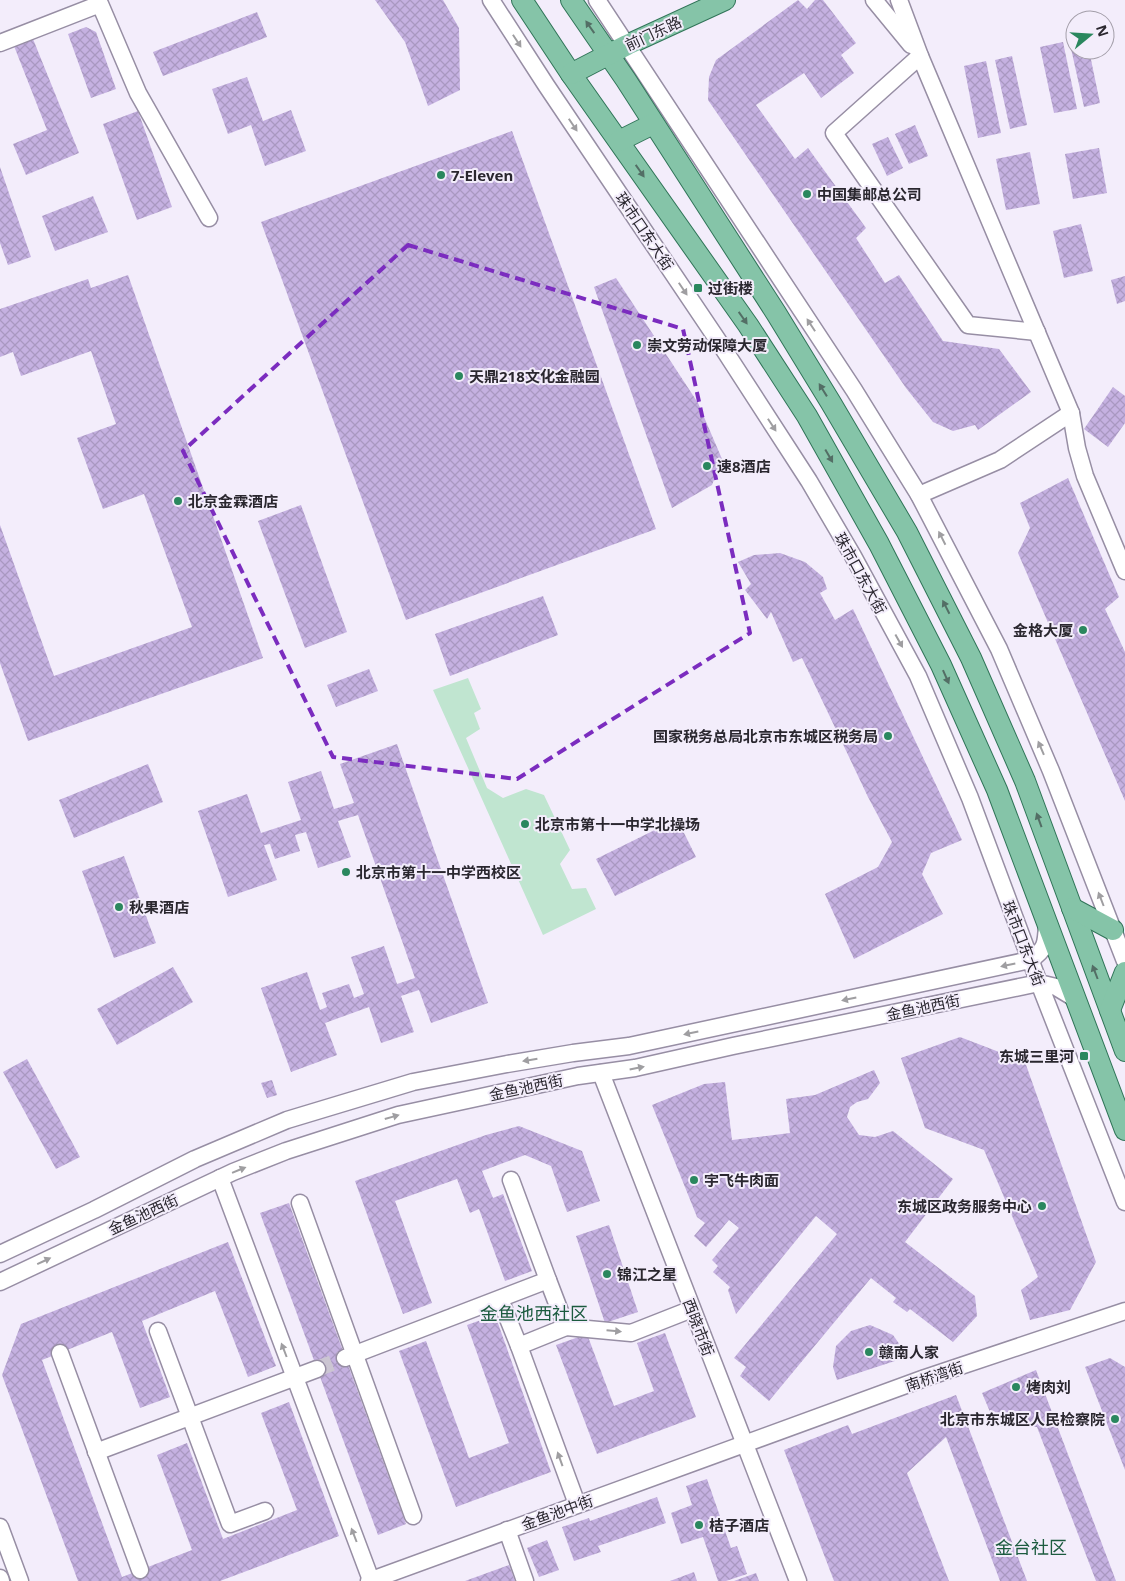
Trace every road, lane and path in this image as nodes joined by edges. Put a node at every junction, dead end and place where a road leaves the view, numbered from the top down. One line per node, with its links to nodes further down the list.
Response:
1 (491, 0): 23 (street, 珠市口东大街, one-way to 23)
2 (522, 0): 12 (main road, 珠市口东大街)
3 (571, 0): 10 (main road, one-way to 3)
4 (597, 0): 9 (street)
5 (725, 0): 9 (main road, 前门东路)
6 (874, 0): 11 (street)
7 (899, 0): 11 (street)
8 (0, 43): 15 (street)
9 (627, 45): 10 (main road, 前门东路); 18 (street, one-way to 9)
10 (608, 54): 12 (main road, 前门东路); 13 (main road)
11 (920, 56): 16 (street); 16 (street)
12 (571, 74): 14 (main road, 珠市口东大街)
13 (653, 124): 14 (main road); 20 (main road, one-way to 13)
14 (619, 141): 21 (main road, 珠市口东大街, one-way to 21)
15 (210, 218)
16 (1037, 332): 17 (street)
17 (1071, 413): 18 (street); 19 (street)
18 (919, 495): 22 (street, one-way to 18)
19 (1125, 571)
20 (1072, 908): 22 (main road); 27 (main road, one-way to 20)
21 (1047, 923): 23 (street); 26 (main road, 珠市口东大街)
22 (1113, 930): 24 (street)
23 (1030, 960): 25 (street, 珠市口东大街); 35 (street, 金鱼池西街, one-way to 35)
24 (1124, 960): 27 (main road)
25 (1039, 984): 26 (street, 金鱼池西街); 29 (street, 金鱼池西街, one-way to 25); 34 (street, 珠市口东大街)
26 (1076, 999): 30 (main road, 珠市口东大街)
27 (1110, 1010): 28 (main road)
28 (1125, 1051)
29 (601, 1073): 31 (street, 金鱼池西街, one-way to 29); 39 (street, 西晓市街)
30 (1125, 1130)
31 (220, 1178): 37 (street, 金鱼池西街, one-way to 31); 47 (street, one-way to 31)
32 (511, 1180): 36 (street)
33 (300, 1202): 45 (street)
34 (1125, 1202)
35 (0, 1254)
36 (548, 1280): 38 (street); 41 (street)
37 (0, 1282)
38 (500, 1299): 43 (street); 45 (street)
39 (692, 1309): 41 (street, one-way to 39); 49 (street, 西晓市街)
40 (1125, 1311): 49 (street, 南桥湾街)
41 (566, 1327): 43 (street)
42 (158, 1331): 48 (street)
43 (518, 1346): 51 (street, one-way to 43)
44 (60, 1353): 50 (street)
45 (350, 1356): 53 (street)
46 (317, 1369): 47 (street)
47 (294, 1377): 48 (street); 58 (street, one-way to 47)
48 (190, 1417): 50 (street); 52 (street)
49 (744, 1443): 51 (street, 金鱼池中街); 60 (street, 西晓市街)
50 (96, 1452): 56 (street)
51 (577, 1504): 55 (street, 金鱼池中街)
52 (265, 1511)
53 (413, 1516)
54 (0, 1527): 57 (street)
55 (506, 1530): 58 (street, 金鱼池中街); 59 (street)
56 (140, 1570)
57 (20, 1581)
58 (370, 1581)
59 (525, 1581)
60 (798, 1581)

